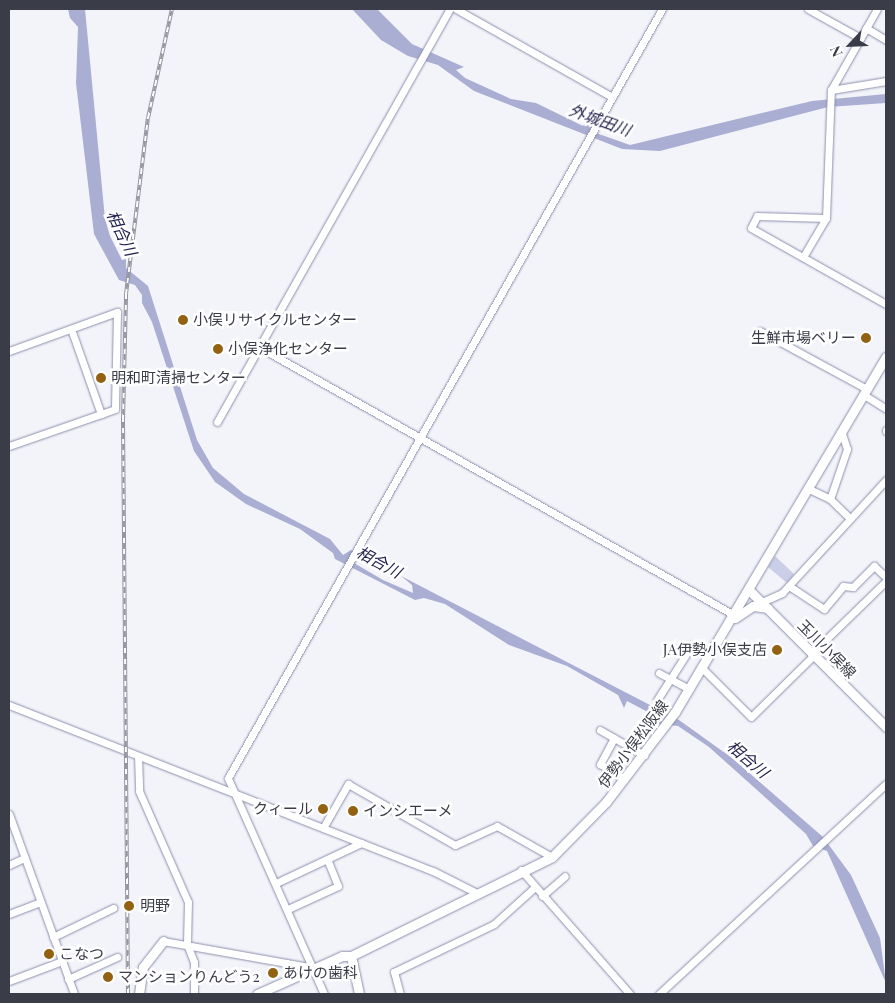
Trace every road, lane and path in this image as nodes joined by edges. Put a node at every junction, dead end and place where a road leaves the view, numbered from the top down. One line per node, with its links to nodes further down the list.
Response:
1 (450, 9): 17 (street)
2 (456, 9): 11 (street)
3 (662, 9): 11 (street)
4 (808, 9): 7 (street)
5 (877, 9): 6 (street)
6 (866, 28): 7 (street); 8 (street)
7 (860, 38): 10 (street)
8 (886, 40)
9 (886, 81): 10 (street)
10 (831, 91): 12 (street)
11 (612, 97): 25 (street)
12 (826, 218): 13 (street); 13 (street)
13 (803, 257): 14 (street)
14 (886, 304)
15 (71, 329): 18 (street); 22 (street); 22 (street)
16 (760, 331): 20 (street)
17 (259, 347): 23 (street); 25 (street)
18 (9, 351)
19 (886, 357): 20 (main road, 伊勢小俣松阪線)
20 (866, 392): 21 (street); 24 (main road, 伊勢小俣松阪線)
21 (886, 409)
22 (101, 414): 26 (street)
23 (217, 422)
24 (842, 434): 28 (main road, 伊勢小俣松阪線); 29 (street)
25 (419, 436): 35 (street); 52 (street)
26 (9, 446)
27 (886, 480): 30 (street)
28 (809, 489): 29 (street); 33 (main road, 伊勢小俣松阪線)
29 (830, 499): 30 (street)
30 (850, 518): 32 (street)
31 (886, 579): 32 (street); 38 (street)
32 (789, 586): 34 (street)
33 (749, 590): 34 (main road, 玉川小俣線); 35 (main road, 伊勢小俣松阪線)
34 (765, 605): 36 (main road); 38 (main road, 玉川小俣線)
35 (734, 615): 36 (main road, 伊勢小俣松阪線)
36 (729, 624): 39 (main road, 伊勢小俣松阪線)
37 (692, 644): 41 (street)
38 (812, 655): 39 (street); 45 (main road, 玉川小俣線)
39 (702, 668): 42 (main road, 伊勢小俣松阪線)
40 (659, 673): 41 (street)
41 (670, 679): 42 (street); 43 (street)
42 (689, 690): 48 (main road, 伊勢小俣松阪線)
43 (657, 700)
44 (9, 705): 49 (street)
45 (886, 727)
46 (600, 730): 47 (street)
47 (614, 738): 48 (street); 50 (street)
48 (644, 755): 50 (main road, 伊勢小俣松阪線)
49 (138, 756): 52 (street); 72 (street)
50 (625, 779): 56 (main road, 伊勢小俣松阪線)
51 (886, 784): 87 (street)
52 (234, 793): 54 (street); 62 (street)
53 (9, 814): 57 (street)
54 (323, 828): 55 (street); 56 (street)
55 (361, 843): 58 (street); 64 (street)
56 (552, 857): 60 (main road, 伊勢小俣松阪線)
57 (24, 858): 59 (street); 66 (street)
58 (327, 859): 62 (street); 68 (street)
59 (9, 865)
60 (522, 870): 63 (street); 64 (main road, 伊勢小俣松阪線)
61 (565, 876): 65 (street)
62 (276, 883): 68 (street)
63 (535, 887): 65 (street); 85 (street)
64 (475, 892): 73 (main road, 伊勢小俣松阪線)
65 (542, 896): 86 (street)
66 (40, 902): 69 (street); 70 (street)
67 (113, 908): 70 (street)
68 (288, 909): 76 (street)
69 (9, 914)
70 (53, 937): 75 (street)
71 (163, 941): 72 (street); 80 (main road)
72 (187, 944): 76 (street); 81 (street)
73 (351, 956): 76 (main road, 伊勢小俣松阪線); 84 (main road)
74 (117, 957): 77 (street)
75 (62, 962): 77 (street); 78 (street)
76 (315, 968): 82 (main road, 伊勢小俣松阪線); 83 (street)
77 (68, 979): 79 (street)
78 (9, 981)
79 (74, 994)
80 (139, 994)
81 (194, 994)
82 (257, 994)
83 (324, 994)
84 (359, 994)
85 (400, 994)
86 (630, 994)
87 (659, 994)

